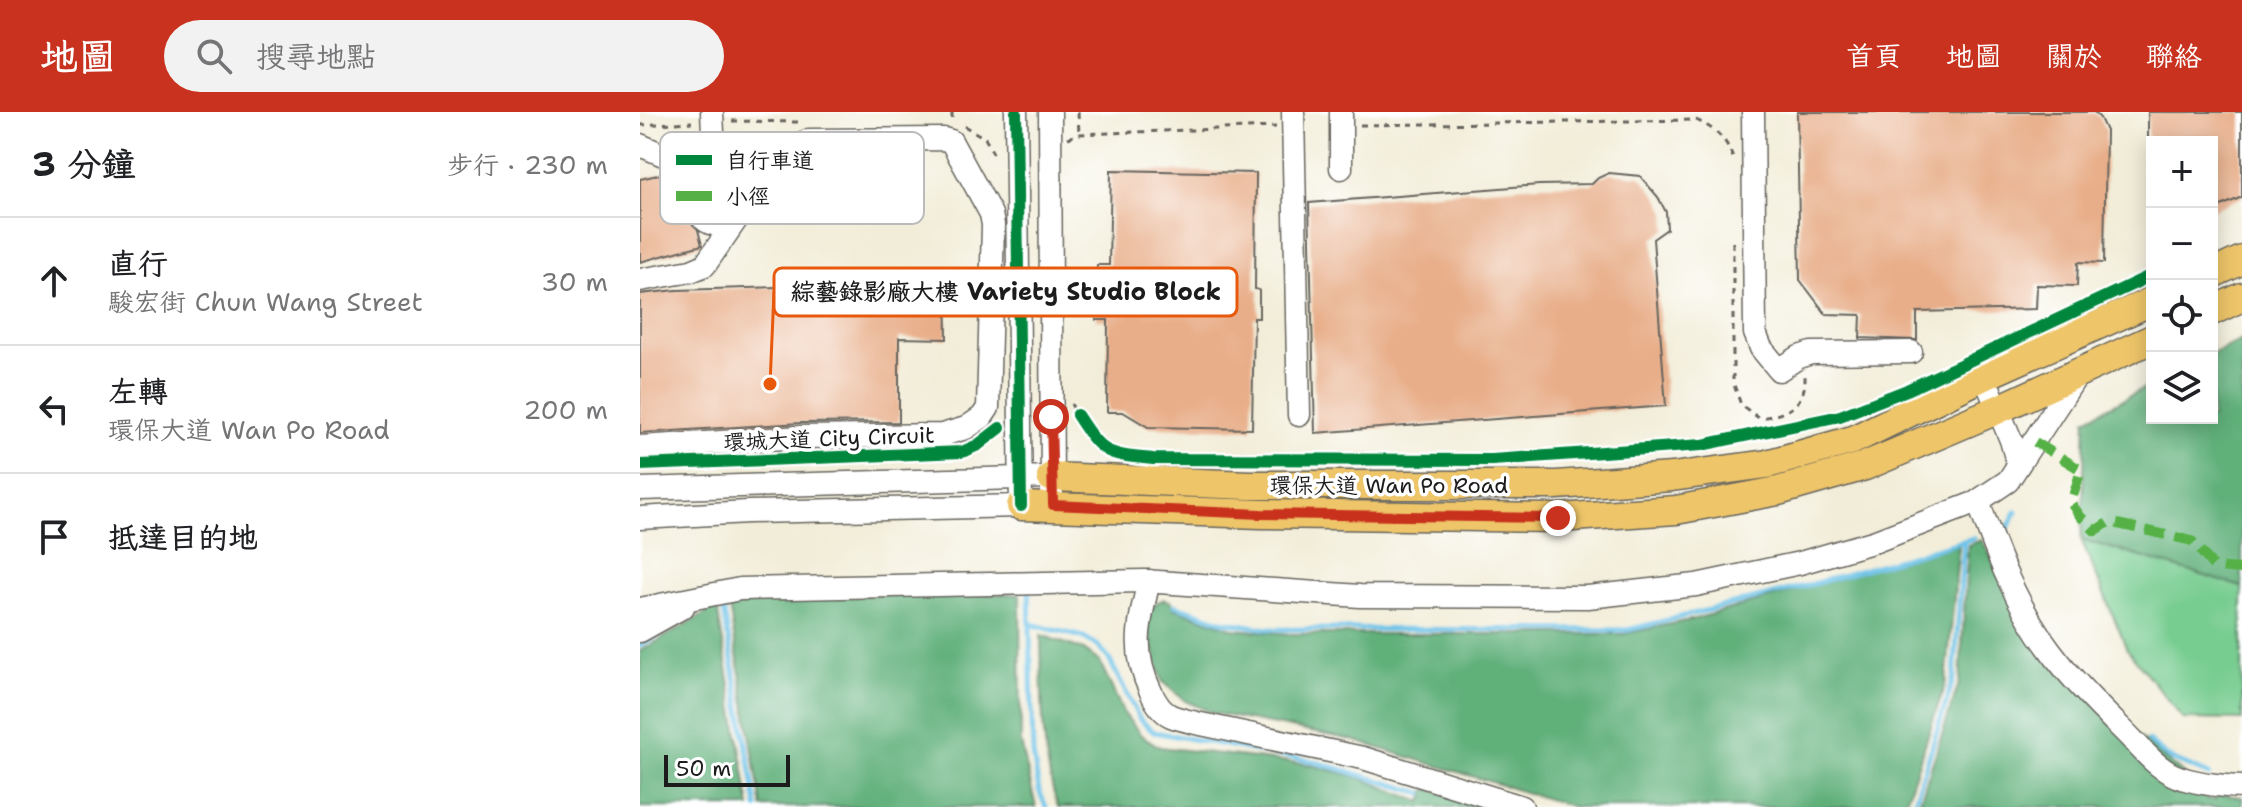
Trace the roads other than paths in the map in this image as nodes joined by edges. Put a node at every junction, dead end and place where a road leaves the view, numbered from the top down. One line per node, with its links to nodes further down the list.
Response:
1 (712, 112): 7 (street)
2 (1016, 112): 27 (street)
3 (1050, 112): 28 (street)
4 (1753, 112): 20 (street)
5 (1341, 118): 11 (street)
6 (1292, 119): 24 (street)
7 (711, 132)
8 (924, 139): 25 (street, 環城大道 City Circuit)
9 (640, 145): 10 (street)
10 (660, 154)
11 (1341, 168)
12 (733, 224): 15 (street)
13 (2242, 260): 14 (main road)
14 (2218, 271)
15 (640, 280)
16 (2242, 297): 18 (main road)
17 (2146, 304): 22 (main road, 環保大道 Wan Po Road)
18 (2218, 308)
19 (2146, 342): 21 (main road, 環保大道 Wan Po Road)
20 (1911, 352)
21 (2079, 372): 23 (main road, 環保大道 Wan Po Road); 26 (street)
22 (1984, 376): 23 (street); 28 (main road, 環保大道 Wan Po Road)
23 (1999, 409): 26 (street); 31 (main road, 環保大道 Wan Po Road)
24 (1299, 415)
25 (640, 447)
26 (2018, 465): 38 (street)
27 (1018, 477): 28 (street, 環保大道 Wan Po Road); 29 (street, 環保大道 Wan Po Road); 32 (street)
28 (1051, 477): 31 (street)
29 (640, 489)
30 (1972, 504): 34 (street)
31 (1053, 505): 32 (main road, 環保大道 Wan Po Road)
32 (1021, 506): 33 (street, 環保大道 Wan Po Road)
33 (640, 518)
34 (1149, 581): 35 (street); 39 (street)
35 (701, 596): 36 (street); 37 (street)
36 (640, 609)
37 (640, 631)
38 (2242, 787)
39 (1522, 807)

